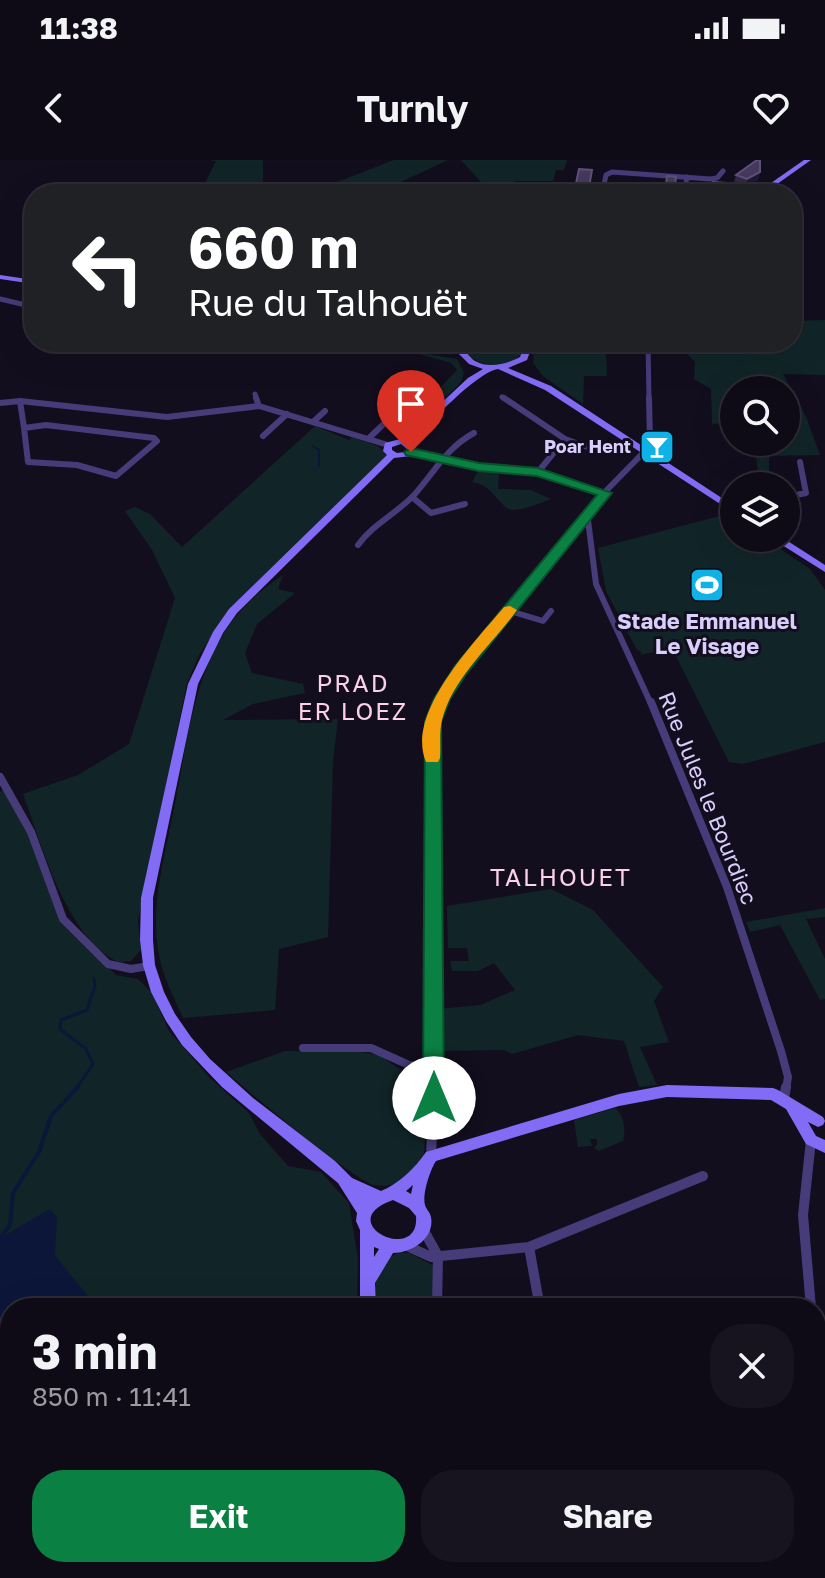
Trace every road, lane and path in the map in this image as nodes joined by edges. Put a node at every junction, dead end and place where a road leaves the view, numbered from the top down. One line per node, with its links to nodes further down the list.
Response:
1 (808, 160): 6 (street)
2 (723, 171): 3 (street)
3 (687, 177): 4 (street); 5 (street)
4 (604, 184)
5 (686, 184)
6 (773, 184)
7 (0, 277): 8 (street)
8 (24, 281)
9 (0, 299): 10 (street)
10 (24, 305)
11 (464, 352): 15 (street)
12 (524, 352): 14 (street)
13 (648, 352): 36 (street)
14 (524, 358): 16 (street); 18 (street)
15 (468, 361): 16 (street); 17 (street)
16 (495, 367): 17 (street); 18 (street)
17 (471, 380): 33 (street)
18 (548, 388): 36 (street)
19 (255, 394): 23 (street)
20 (502, 397): 32 (street)
21 (20, 401): 22 (street); 23 (street); 28 (street)
22 (0, 403)
23 (259, 406): 25 (street)
24 (325, 411): 27 (street)
25 (287, 414): 27 (street); 30 (street)
26 (393, 415): 31 (street)
27 (313, 422): 31 (street)
28 (23, 428): 28 (street)
29 (474, 433): 38 (street)
30 (263, 436)
31 (368, 439): 35 (street)
32 (565, 439): 34 (street); 40 (street)
33 (404, 442): 35 (street); 37 (street)
34 (593, 449)
35 (390, 450): 37 (street); 55 (street)
36 (641, 451): 41 (street); 44 (street)
37 (411, 452): 38 (street)
38 (440, 460): 40 (street); 43 (street)
39 (800, 462): 42 (street)
40 (538, 472): 41 (street)
41 (605, 493): 46 (street)
42 (800, 494)
43 (412, 497): 45 (street); 47 (street)
44 (720, 500)
45 (465, 504)
46 (584, 517): 52 (street); 58 (street, Rue Jules le Bourdiec)
47 (358, 545)
48 (798, 552): 49 (street)
49 (804, 556): 50 (street); 51 (street)
50 (825, 569)
51 (825, 578)
52 (510, 611): 53 (street); 57 (street)
53 (551, 611)
54 (0, 777): 55 (street)
55 (149, 966): 62 (street)
56 (303, 1048): 57 (street)
57 (434, 1068): 60 (street)
58 (787, 1100): 59 (street); 60 (street)
59 (818, 1135): 75 (street)
60 (427, 1162): 63 (street); 64 (street)
61 (703, 1176): 69 (street)
62 (348, 1183): 63 (street); 65 (street)
63 (386, 1194): 64 (street); 65 (street)
64 (417, 1203): 66 (street)
65 (364, 1212): 67 (street)
66 (422, 1228): 68 (street); 70 (street)
67 (366, 1232): 68 (street); 71 (street)
68 (397, 1246): 70 (street); 71 (street)
69 (529, 1247): 70 (street); 74 (street)
70 (438, 1256): 73 (street)
71 (367, 1282): 72 (street)
72 (368, 1298)
73 (437, 1298)
74 (538, 1298)
75 (810, 1298)

